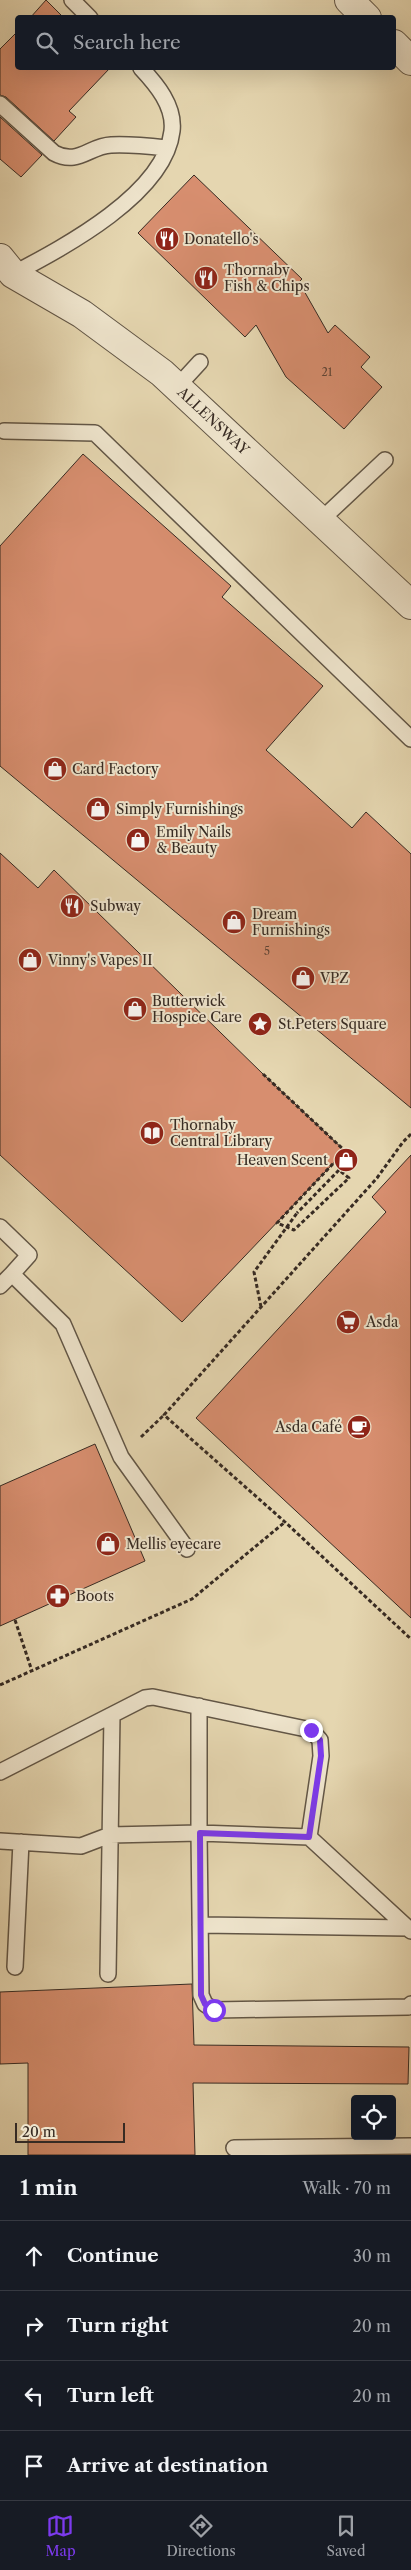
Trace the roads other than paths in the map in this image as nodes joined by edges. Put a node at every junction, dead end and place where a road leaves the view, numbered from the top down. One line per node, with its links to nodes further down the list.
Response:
1 (72, 0): 3 (lane)
2 (349, 0): 4 (street)
3 (87, 15)
4 (364, 15)
5 (396, 46): 6 (street)
6 (411, 61)
7 (142, 70): 9 (lane)
8 (0, 104): 9 (lane)
9 (166, 148): 10 (lane)
10 (4, 275): 12 (street, ALLENSWAY)
11 (200, 362): 12 (lane)
12 (178, 387): 15 (street, ALLENSWAY)
13 (1, 428): 17 (lane)
14 (385, 460): 15 (lane)
15 (320, 520): 16 (street, ALLENSWAY)
16 (407, 594)
17 (411, 739)
18 (0, 1226): 19 (lane)
19 (12, 1274): 20 (lane); 21 (lane)
20 (0, 1286)
21 (186, 1549)
22 (199, 1706): 23 (lane); 25 (lane); 27 (lane)
23 (112, 1715): 24 (lane); 26 (lane)
24 (0, 1772)
25 (200, 1833): 26 (lane); 27 (lane); 30 (lane)
26 (110, 1835): 29 (lane); 33 (lane)
27 (309, 1837): 31 (lane)
28 (0, 1841): 29 (lane)
29 (20, 1842): 32 (lane)
30 (200, 1925): 31 (lane); 34 (lane)
31 (410, 1930)
32 (15, 1967)
33 (108, 1974)
34 (411, 2004)
35 (411, 2146): 36 (lane)
36 (234, 2148)

